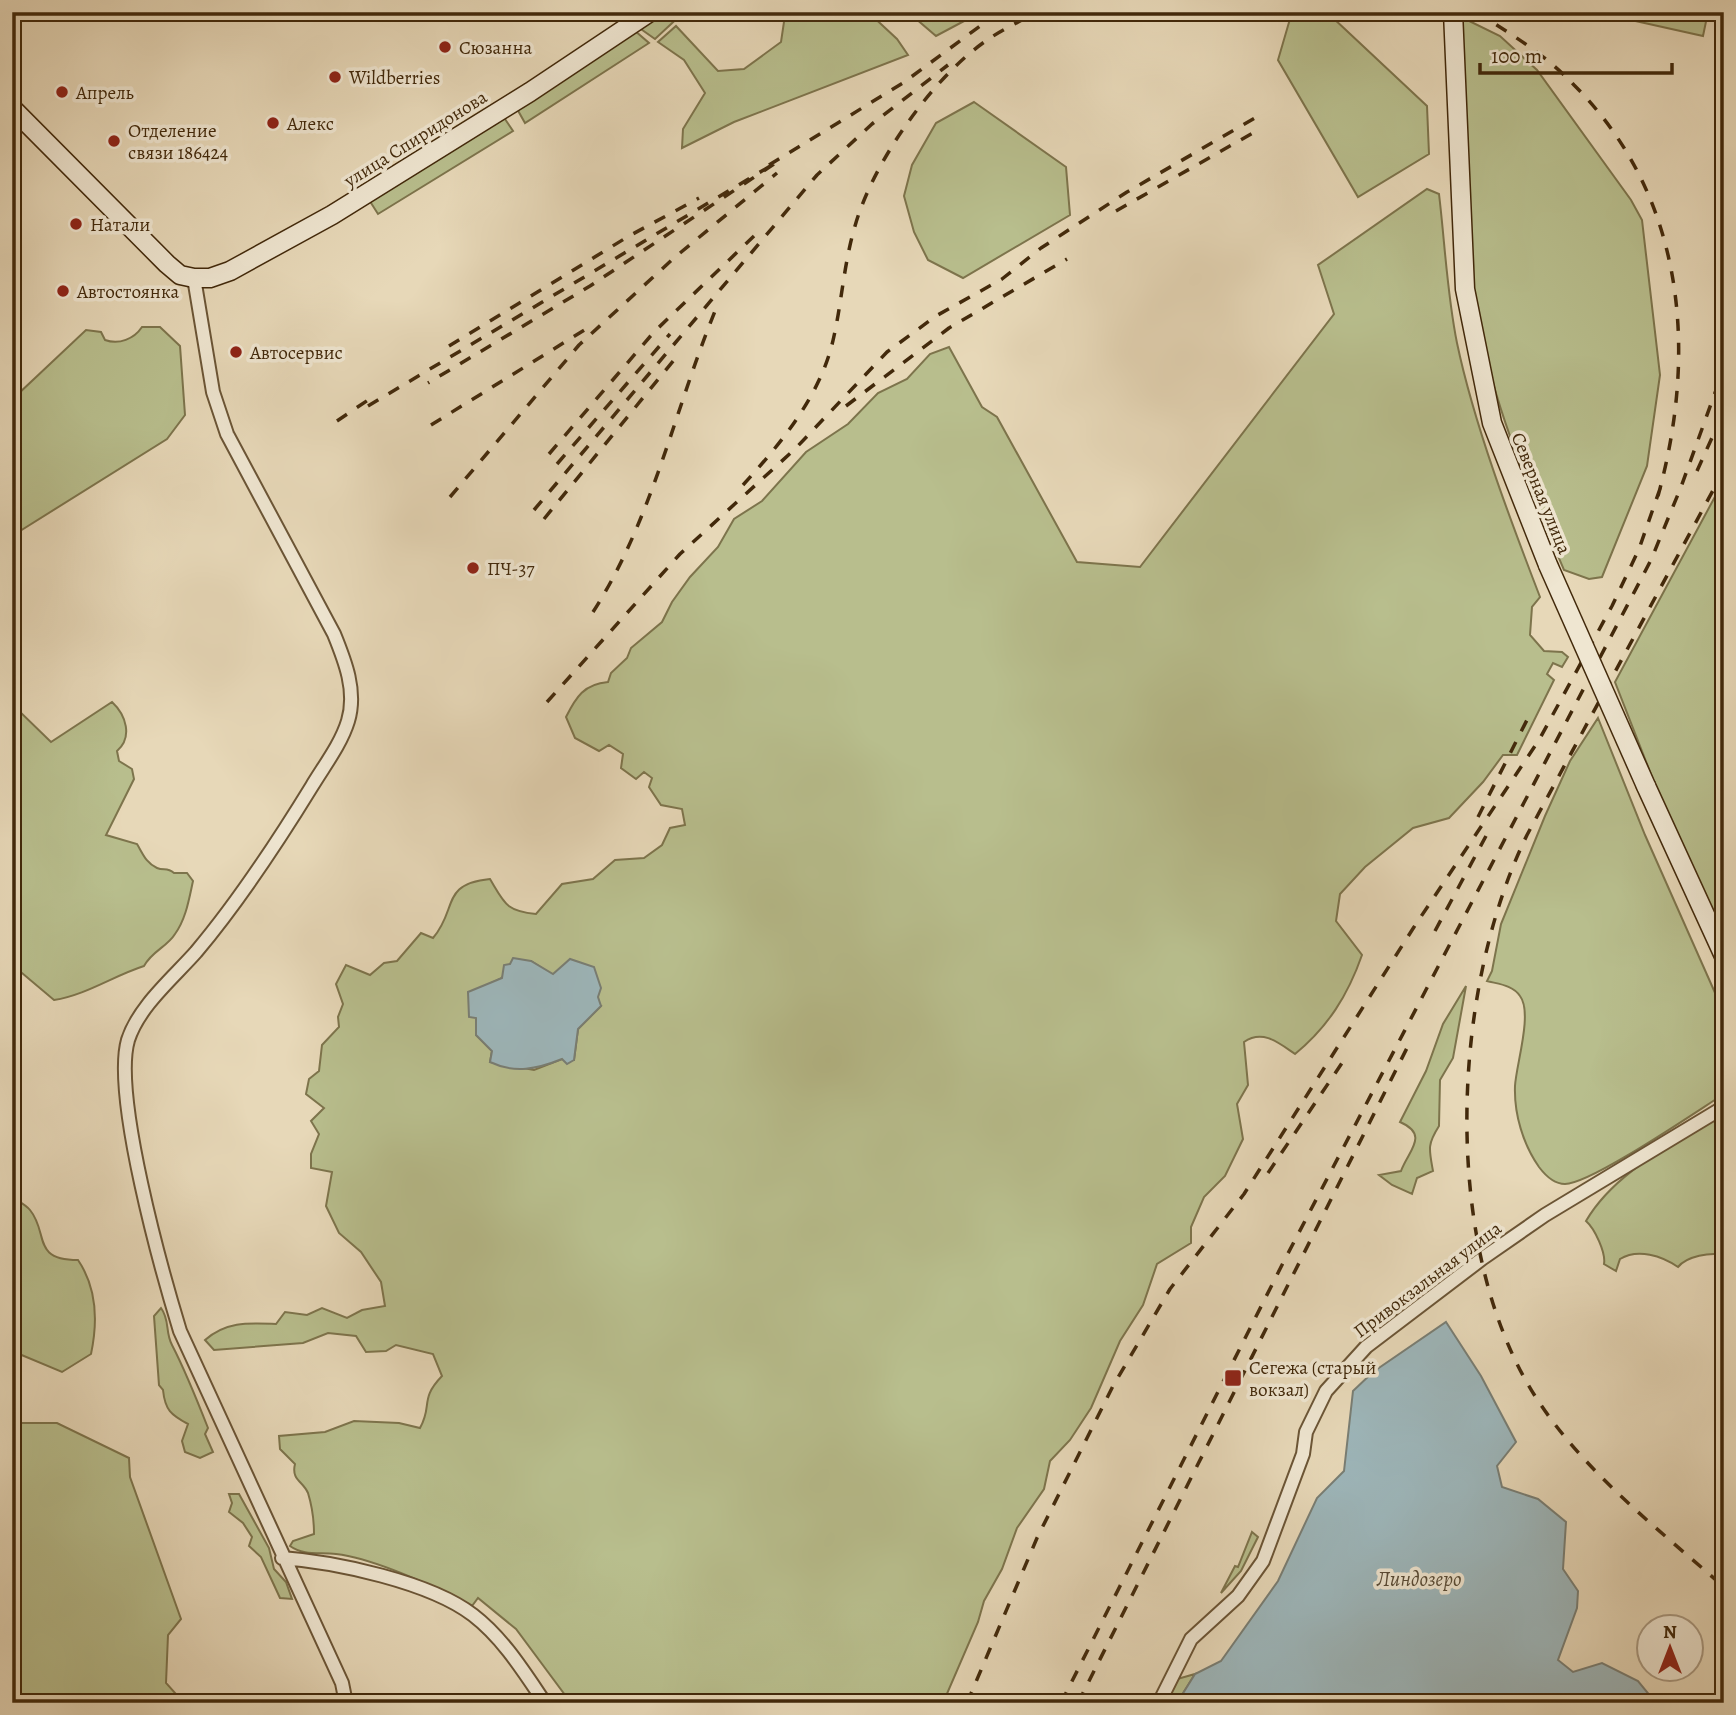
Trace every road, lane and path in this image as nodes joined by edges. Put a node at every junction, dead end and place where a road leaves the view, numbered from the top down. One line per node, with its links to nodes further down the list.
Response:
1 (650, 12): 4 (street, улица Спиридонова)
2 (1453, 12): 5 (street, Северная улица, bridge)
3 (12, 108): 4 (street)
4 (194, 278): 7 (street)
5 (1724, 956)
6 (1724, 1107): 10 (street, Привокзальная улица)
7 (282, 1558): 8 (street); 9 (street)
8 (346, 1703)
9 (545, 1703)
10 (1159, 1703)

